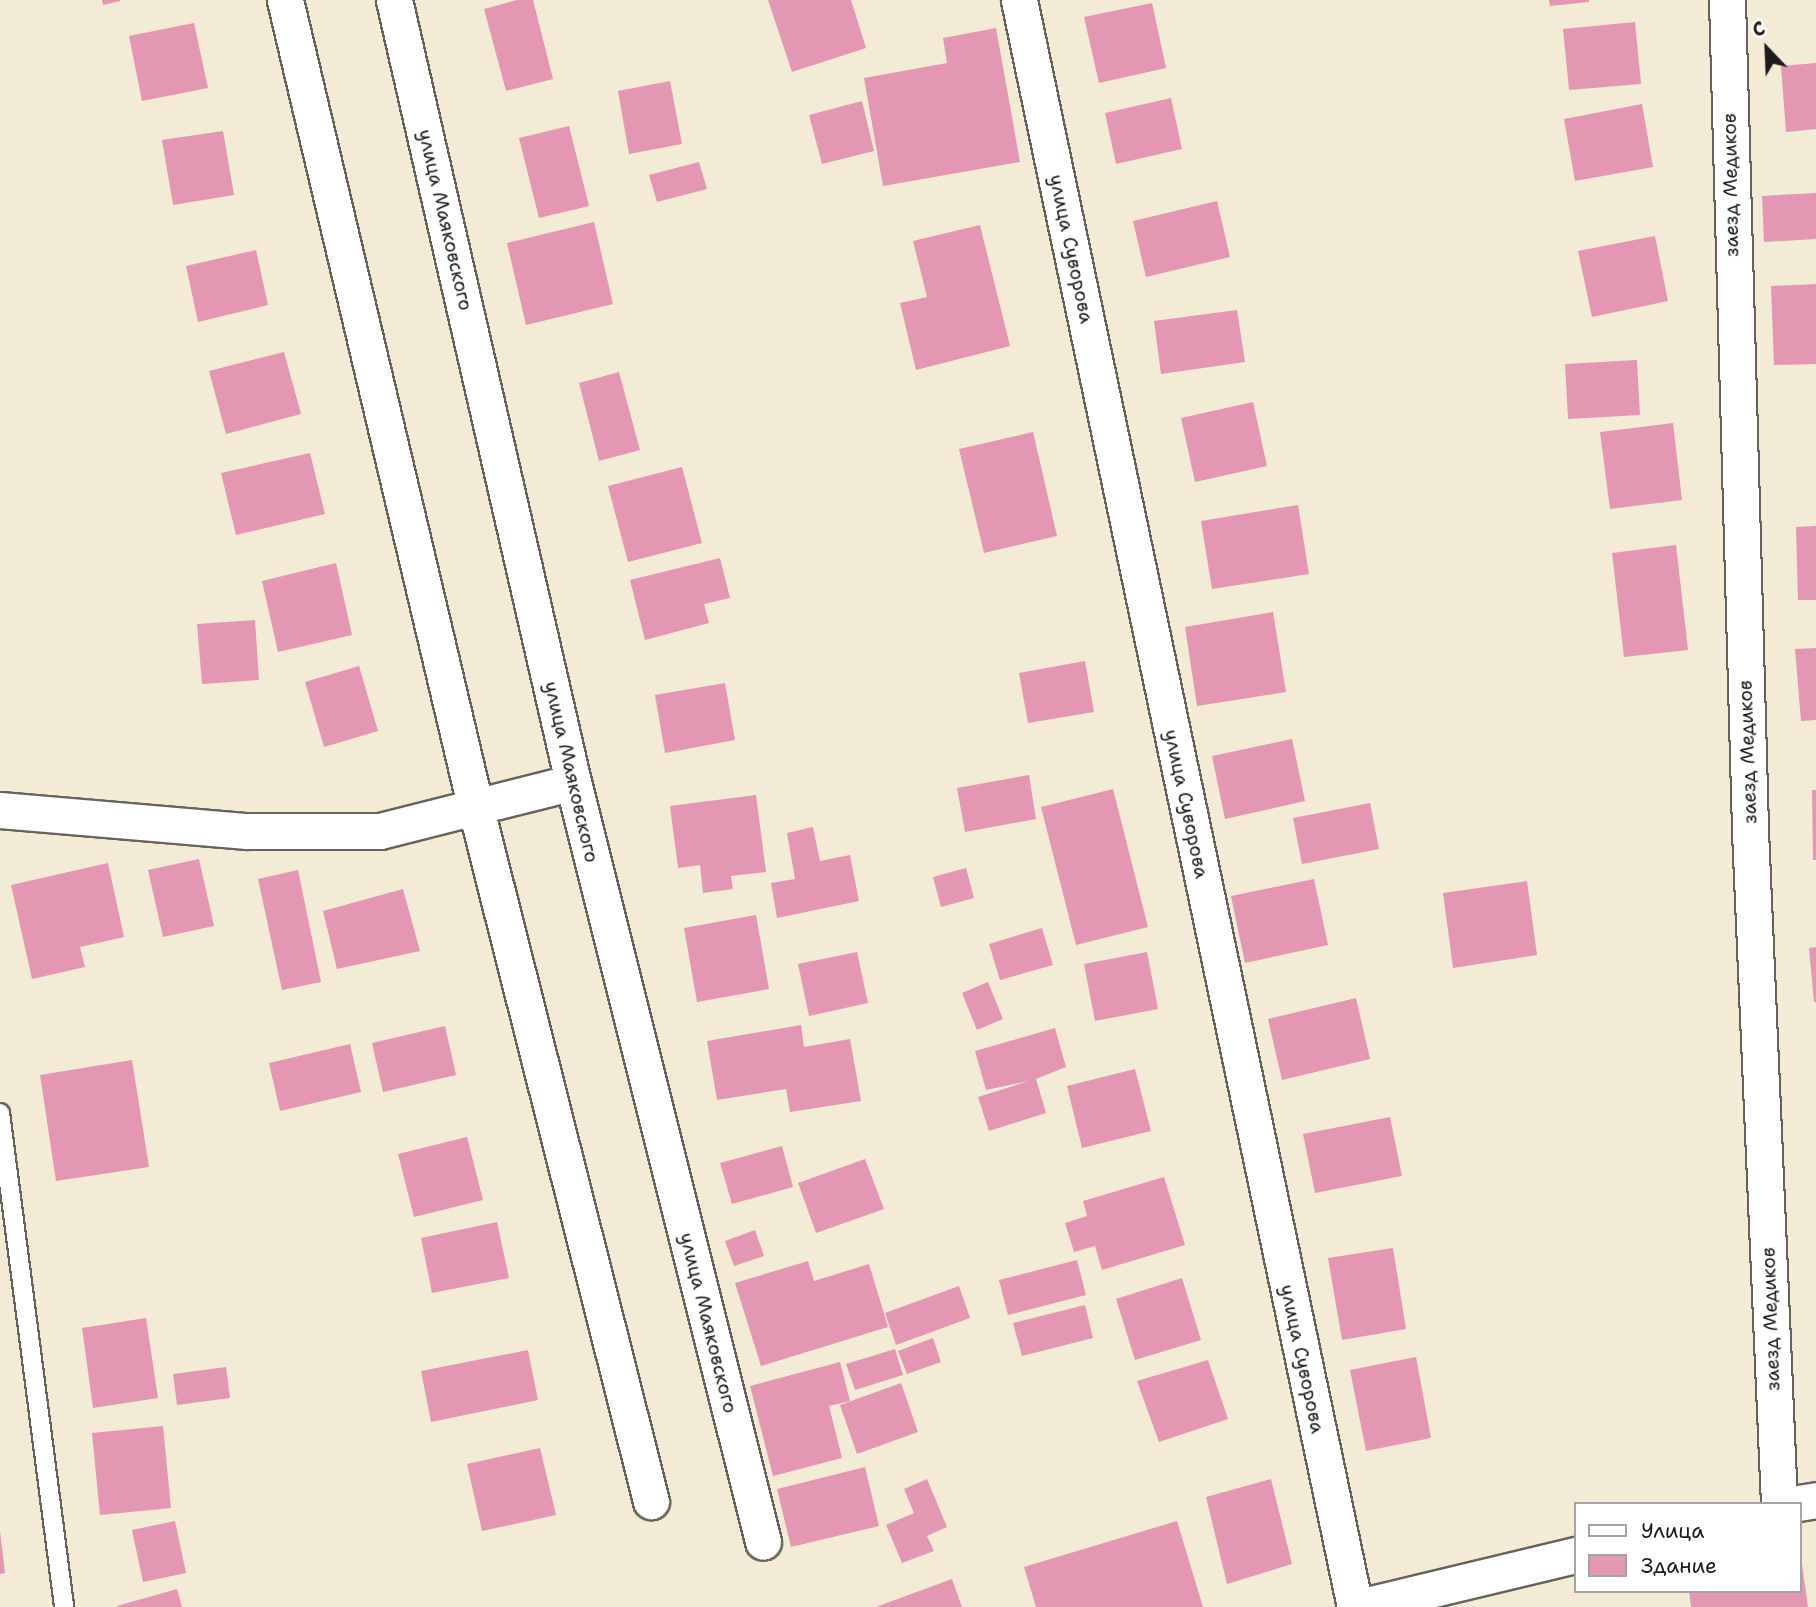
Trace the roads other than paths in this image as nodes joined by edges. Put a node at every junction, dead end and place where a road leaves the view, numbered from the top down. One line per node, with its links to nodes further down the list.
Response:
1 (285, 0): 6 (street)
2 (394, 0): 5 (street, улица Маяковского)
3 (1019, 0): 14 (street, улица Суворова)
4 (1727, 0): 10 (street, заезд Медиков)
5 (573, 782): 6 (street); 11 (street, улица Маяковского)
6 (476, 809): 7 (street); 9 (street)
7 (0, 810)
8 (0, 1113): 13 (lane)
9 (650, 1501)
10 (1779, 1502)
11 (763, 1542)
12 (1574, 1555): 14 (street)
13 (64, 1607)
14 (1357, 1607)

